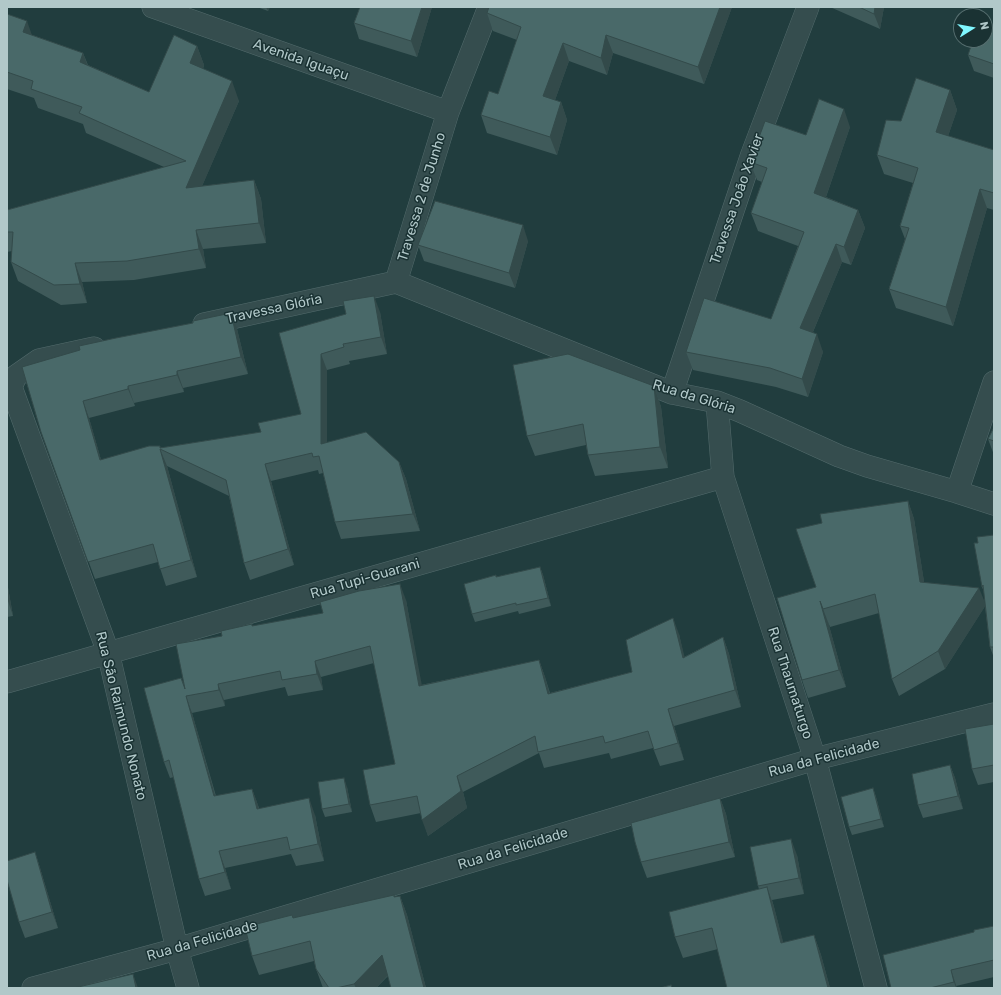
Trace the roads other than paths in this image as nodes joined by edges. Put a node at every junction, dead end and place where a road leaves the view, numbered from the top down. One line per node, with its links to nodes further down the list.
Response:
1 (153, 7): 4 (street, Avenida Iguaçu)
2 (489, 7): 5 (street, Travessa 2 de Junho)
3 (808, 7): 10 (street, Travessa João Xavier)
4 (183, 12): 5 (street, Avenida Iguaçu)
5 (448, 112): 6 (street, Travessa 2 de Junho)
6 (396, 282): 7 (street, Travessa Glória); 10 (street, Rua da Glória)
7 (186, 328)
8 (116, 343): 15 (street, Rua São Raimundo Nonato)
9 (994, 382): 13 (street)
10 (672, 393): 11 (street, Rua da Glória)
11 (717, 402): 12 (street, Rua Thaumaturgo); 13 (street, Rua da Glória)
12 (723, 477): 15 (street, Rua Tupi-Guarani); 18 (street, Rua Thaumaturgo)
13 (957, 492): 14 (street, Rua da Glória)
14 (994, 504)
15 (108, 652): 16 (street, Rua Tupi-Guarani); 19 (street, Rua São Raimundo Nonato)
16 (7, 682)
17 (994, 714): 18 (street, Rua da Felicidade)
18 (815, 759): 19 (street, Rua da Felicidade); 22 (street, Rua Thaumaturgo)
19 (178, 949): 20 (street, Rua da Felicidade); 21 (street, Rua São Raimundo Nonato)
20 (34, 988)
21 (188, 988)
22 (876, 988)

